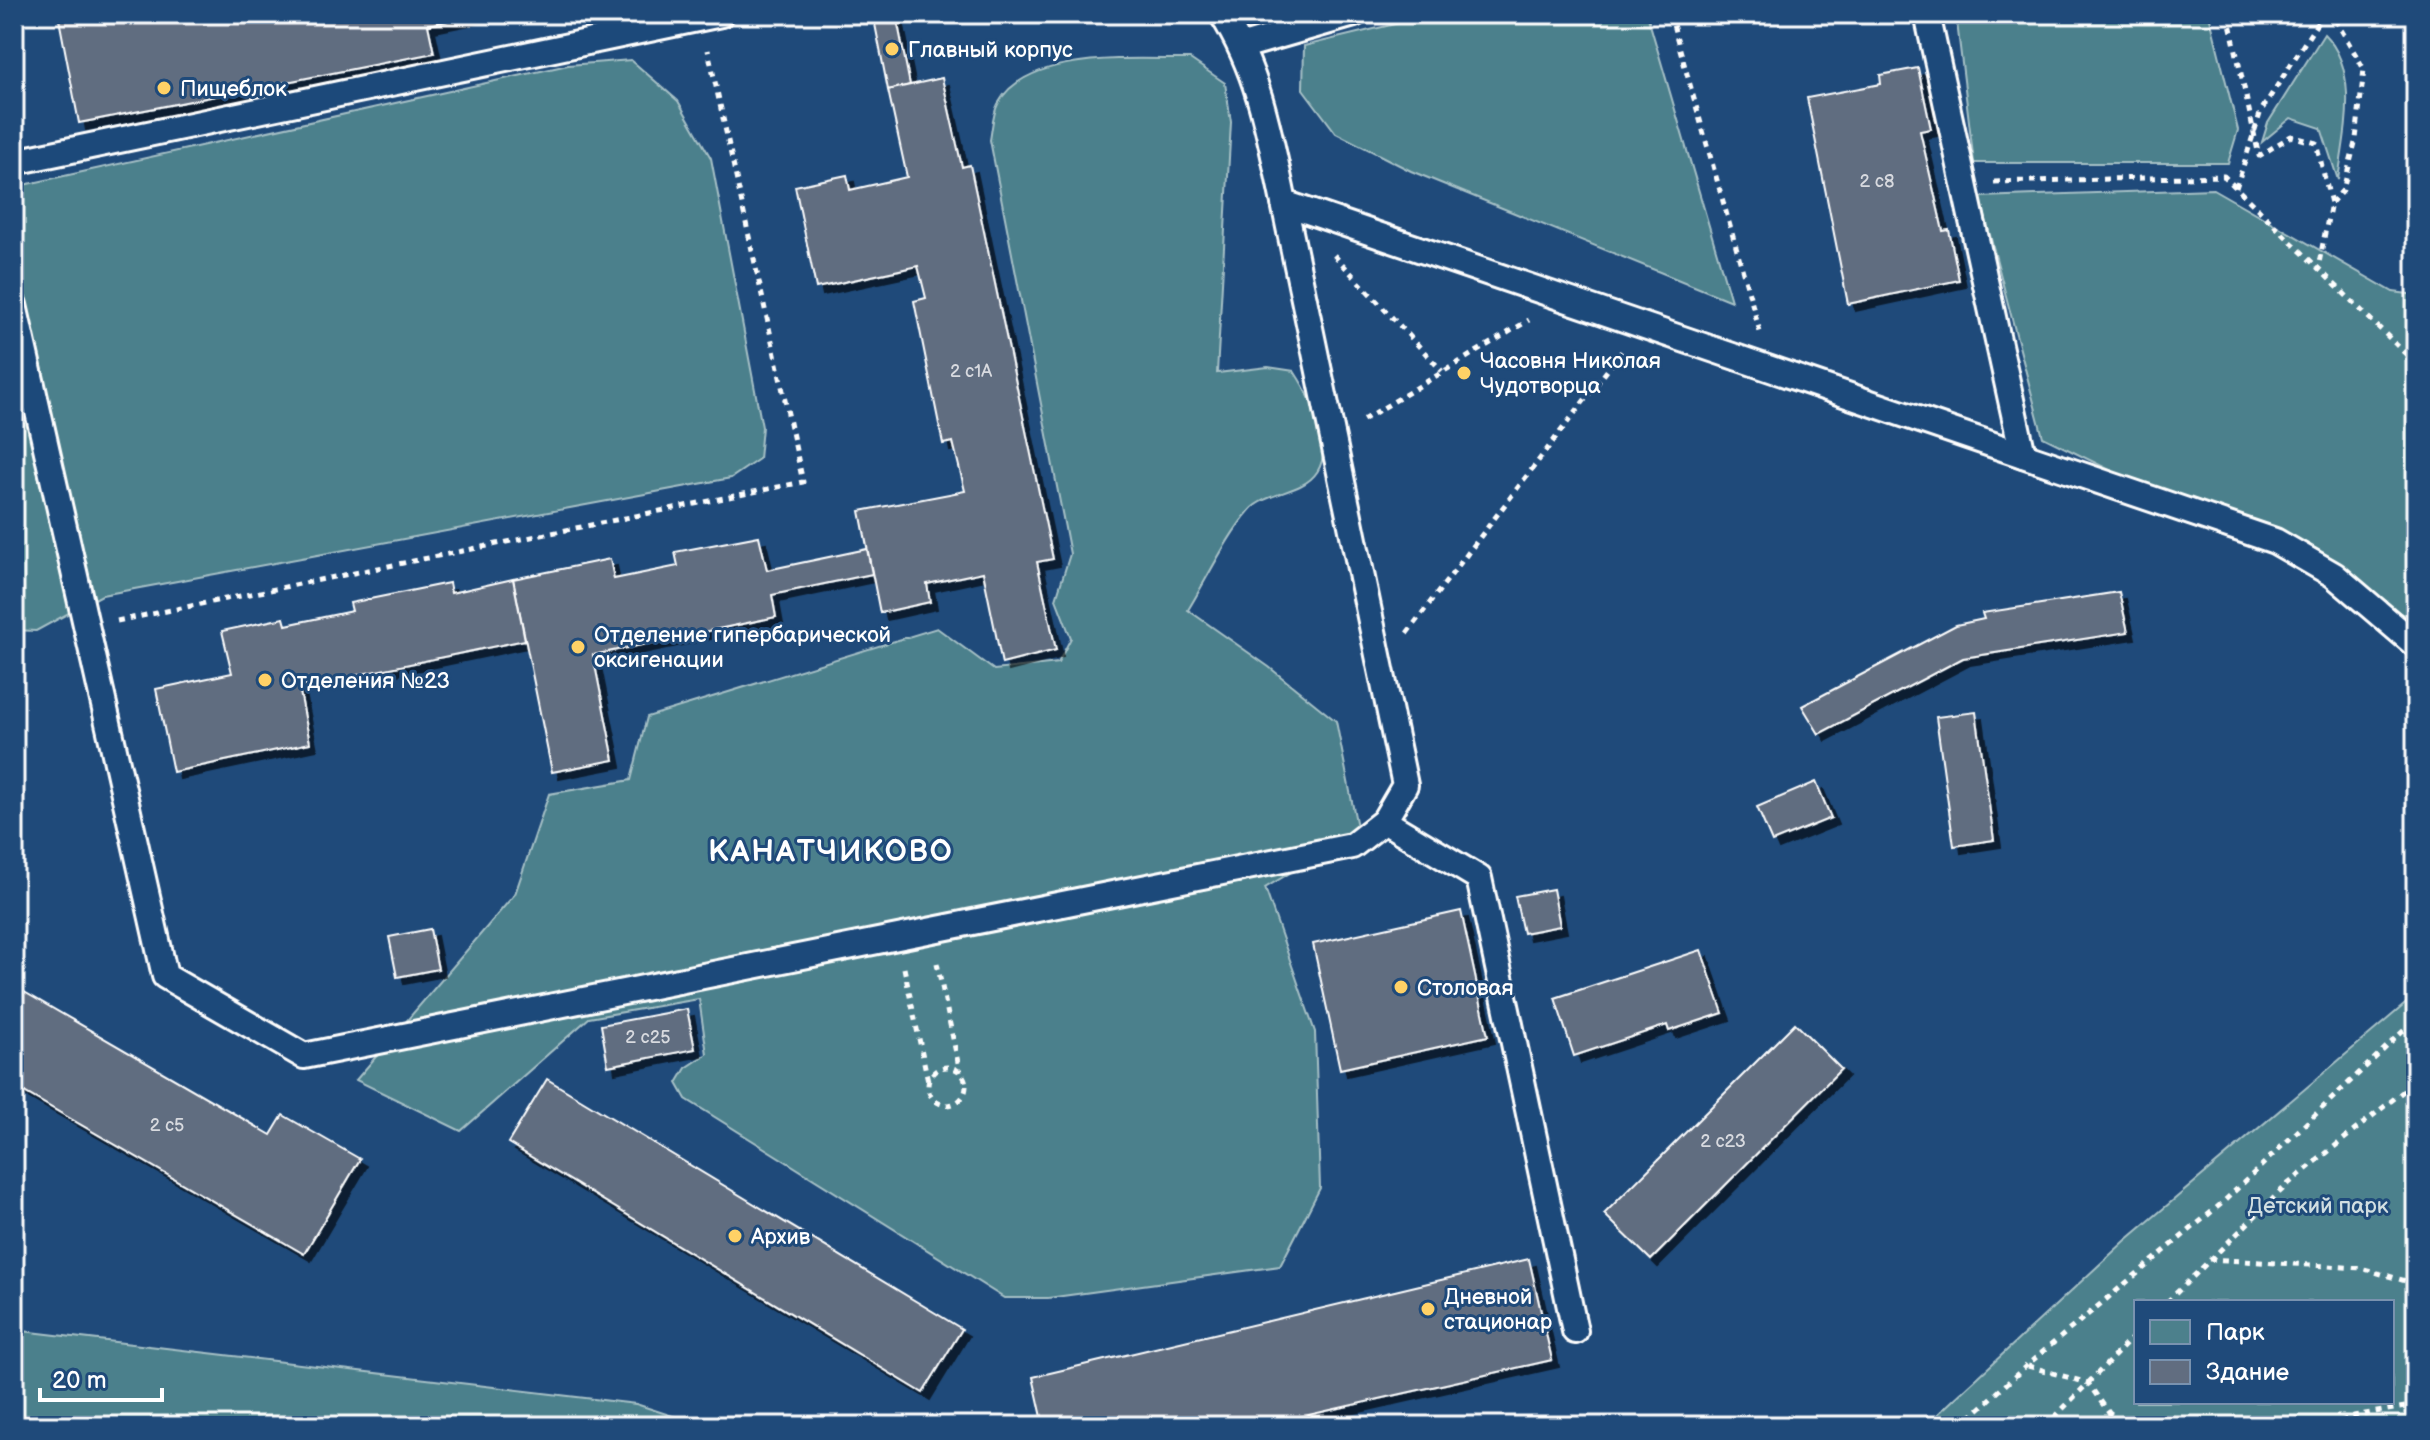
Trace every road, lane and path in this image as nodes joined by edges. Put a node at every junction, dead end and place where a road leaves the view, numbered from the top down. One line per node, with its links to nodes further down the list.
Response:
1 (1222, 14): 9 (lane)
2 (1354, 14): 9 (lane)
3 (1670, 14): 22 (path)
4 (1927, 14): 12 (lane)
5 (2228, 14): 10 (path)
6 (2323, 14): 10 (path)
7 (2332, 14): 15 (path)
8 (711, 16): 11 (lane); 26 (path)
9 (1243, 46): 14 (lane)
10 (2255, 129): 13 (path); 15 (path)
11 (14, 162)
12 (1964, 183): 13 (path); 25 (lane)
13 (2236, 188): 17 (path)
14 (1284, 203): 18 (lane); 24 (lane)
15 (2331, 203): 17 (path)
16 (1326, 248): 23 (path)
17 (2318, 268): 21 (path)
18 (1564, 298): 20 (lane); 23 (path)
19 (14, 305): 26 (lane)
20 (1642, 325): 22 (lane); 28 (path)
21 (2416, 364)
22 (1770, 368): 25 (lane)
23 (1442, 371): 24 (path)
24 (1334, 438): 28 (lane)
25 (2023, 455): 27 (lane)
26 (86, 627): 31 (lane)
27 (2416, 645)
28 (1381, 666): 29 (lane)
29 (1384, 821): 30 (lane); 39 (lane)
30 (930, 931): 31 (lane); 33 (path)
31 (897, 938): 34 (path)
32 (2416, 1019): 41 (path)
33 (960, 1072): 34 (path); 34 (path)
34 (928, 1081)
35 (2416, 1081): 36 (path)
36 (2209, 1259): 37 (path); 38 (path)
37 (2416, 1284)
38 (2169, 1300)
39 (1575, 1331)
40 (2134, 1336): 42 (path)
41 (2027, 1365): 42 (path); 44 (path)
42 (2088, 1383): 45 (path); 46 (path)
43 (2416, 1405): 47 (path)
44 (1961, 1426)
45 (2046, 1426)
46 (2128, 1426)
47 (2330, 1426)

